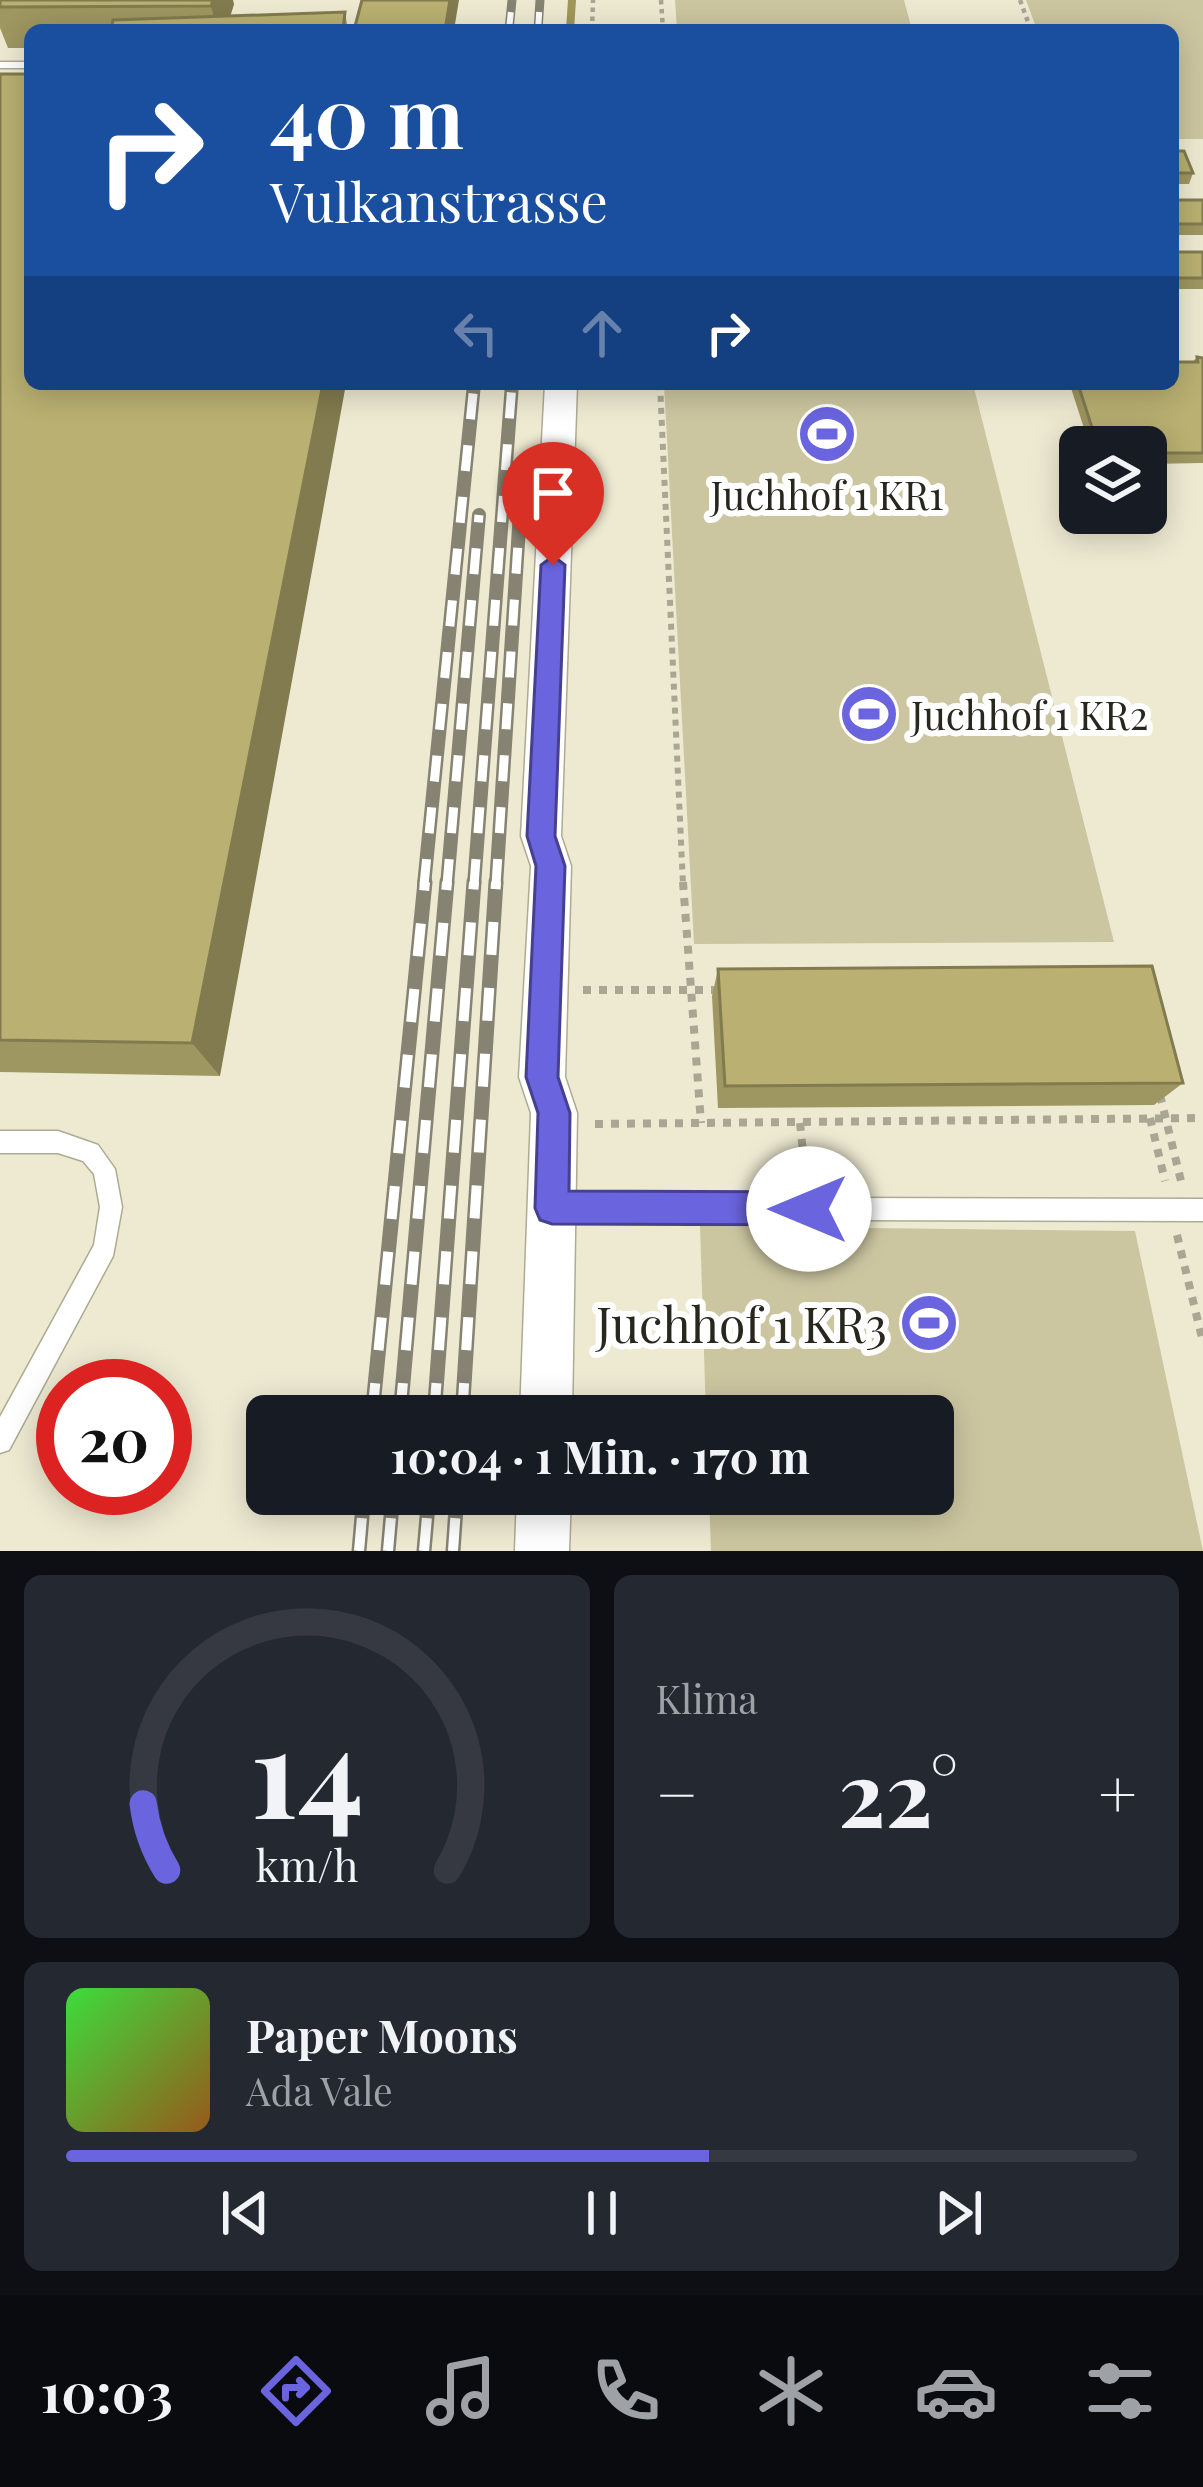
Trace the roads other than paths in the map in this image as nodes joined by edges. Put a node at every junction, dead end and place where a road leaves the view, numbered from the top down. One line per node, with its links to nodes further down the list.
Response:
1 (561, 390): 3 (street)
2 (0, 1142): 6 (lane)
3 (552, 1208): 4 (lane); 5 (street)
4 (1188, 1210)
5 (547, 1395)
6 (2, 1432)
7 (543, 1515): 8 (street)
8 (542, 1551)

